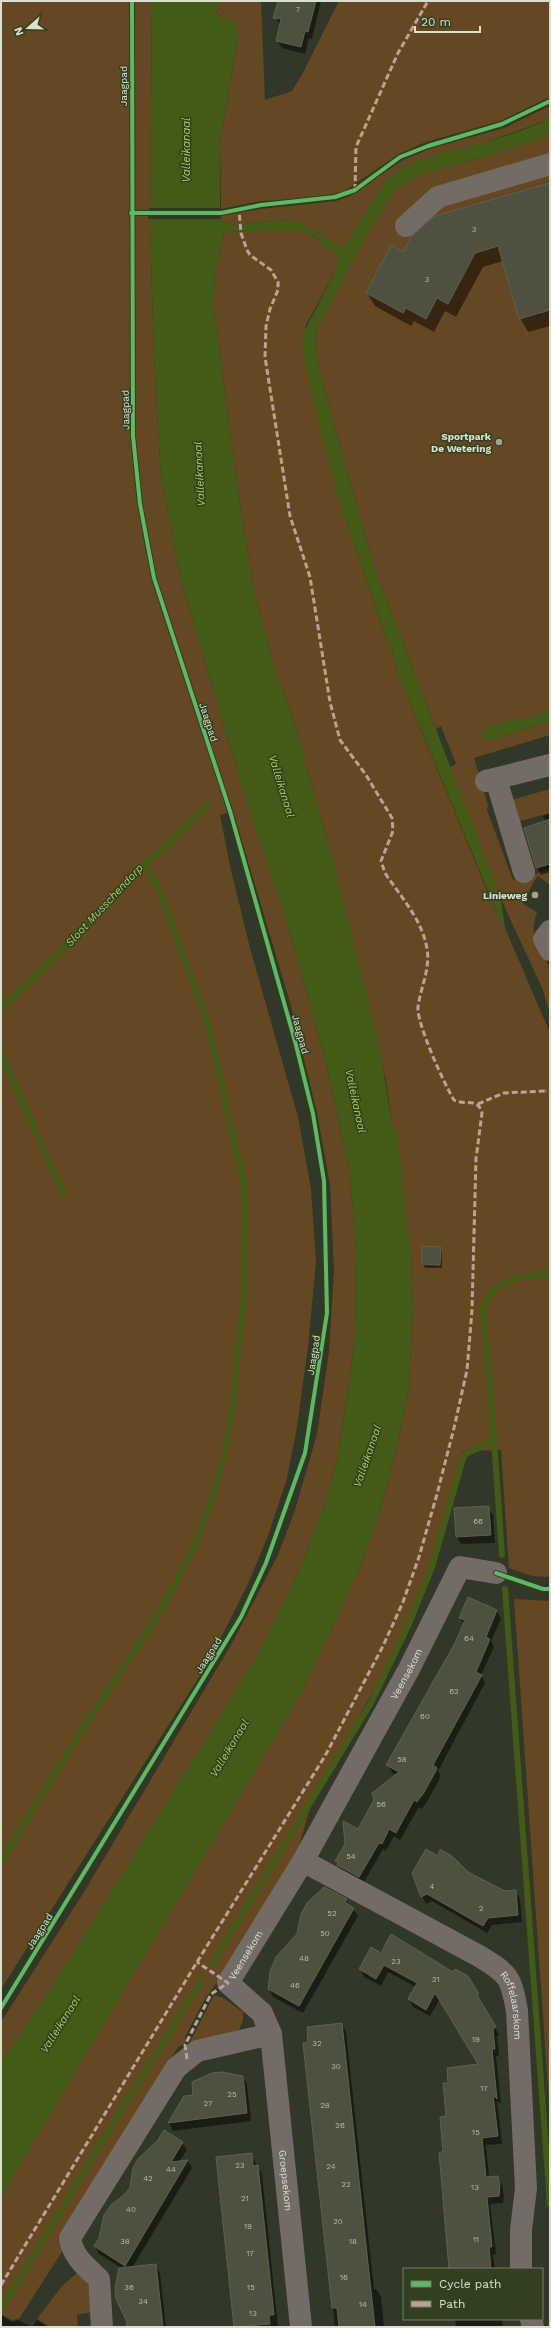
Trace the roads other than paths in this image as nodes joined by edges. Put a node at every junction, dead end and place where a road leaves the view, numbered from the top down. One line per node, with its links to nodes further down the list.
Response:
1 (550, 164): 2 (street)
2 (406, 226)
3 (550, 764): 4 (street)
4 (524, 872)
5 (550, 931): 6 (street)
6 (550, 950)
7 (496, 1573): 8 (street, Veensekom)
8 (303, 1861): 9 (street, Veensekom); 10 (street, Roffelaarskom)
9 (271, 2034): 11 (street); 12 (street, Groepsekom)
10 (521, 2268)
11 (102, 2327)
12 (301, 2327)

